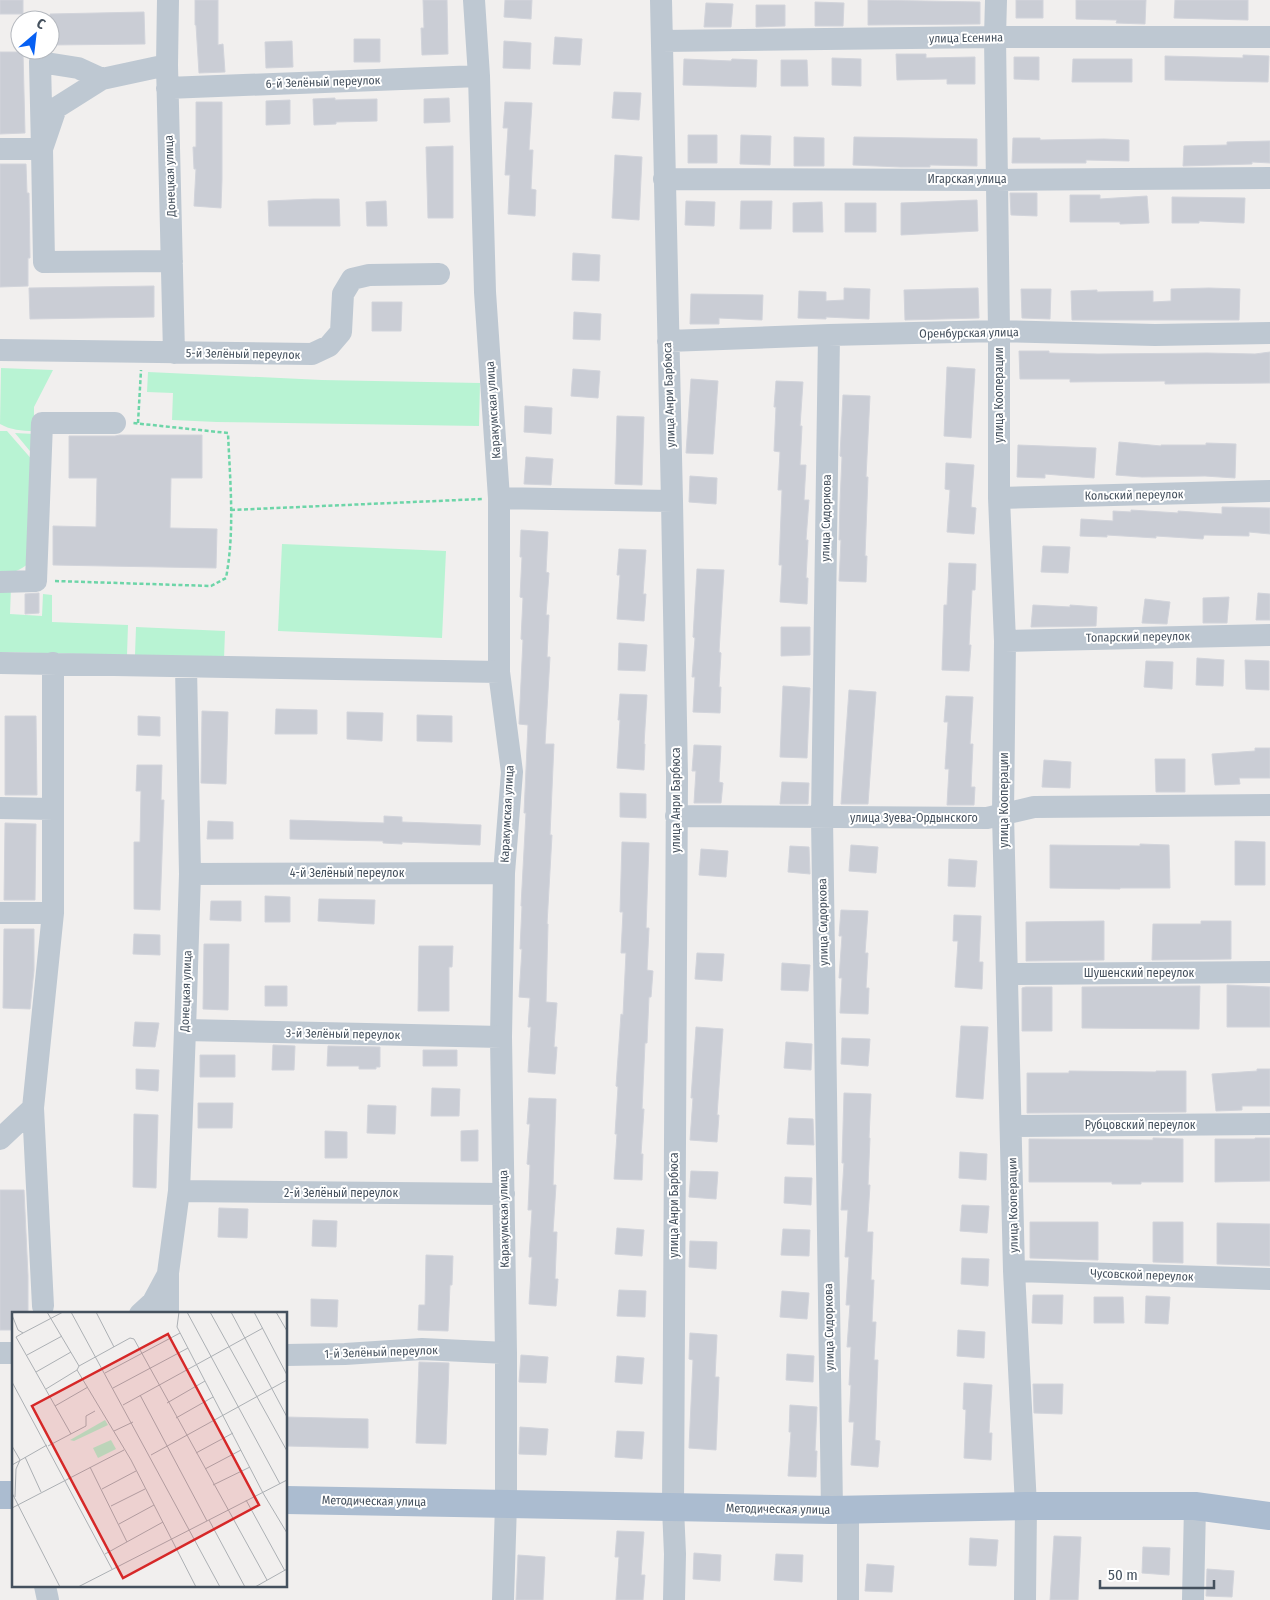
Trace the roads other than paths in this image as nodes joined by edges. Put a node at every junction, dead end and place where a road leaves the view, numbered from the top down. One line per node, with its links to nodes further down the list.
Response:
1 (168, 0): 8 (street, Донецкая улица)
2 (474, 0): 9 (street, Каракумская улица)
3 (661, 0): 7 (street, улица Анри Барбюса)
4 (996, 0): 5 (street, улица Кооперации)
5 (994, 37): 6 (street, улица Есенина); 7 (street, улица Есенина); 16 (street, улица Кооперации)
6 (1270, 37)
7 (662, 41): 15 (street, улица Анри Барбюса)
8 (166, 65): 10 (street); 11 (street, Донецкая улица)
9 (479, 76): 11 (street, 6-й Зелёный переулок); 27 (street, Каракумская улица)
10 (102, 79): 12 (street); 12 (street)
11 (168, 88): 17 (street, Донецкая улица)
12 (42, 148): 13 (street); 17 (street)
13 (0, 149)
14 (1270, 178): 16 (street, Игарская улица)
15 (664, 179): 16 (street, Игарская улица); 22 (street, улица Анри Барбюса)
16 (996, 180): 19 (street, улица Кооперации)
17 (172, 261): 24 (street, Донецкая улица)
18 (439, 274): 24 (street, 5-й Зелёный переулок)
19 (999, 331): 20 (street, Оренбурская улица); 21 (street, Оренбурская улица); 28 (street, улица Кооперации)
20 (1270, 333)
21 (829, 335): 22 (street, Оренбурская улица); 42 (street, улица Сидоркова)
22 (668, 341): 29 (street, улица Анри Барбюса)
23 (0, 350): 24 (street)
24 (174, 353)
25 (115, 423): 30 (street)
26 (1270, 491): 28 (street, Кольский переулок)
27 (499, 498): 29 (street); 36 (street, Каракумская улица)
28 (999, 498): 32 (street, улица Кооперации)
29 (672, 500): 41 (street, улица Анри Барбюса)
30 (0, 582)
31 (1270, 635): 32 (street, Топарский переулок)
32 (1005, 641): 40 (street, улица Кооперации)
33 (0, 663): 34 (street)
34 (53, 663): 35 (street); 39 (street)
35 (186, 667): 36 (street); 44 (street, Донецкая улица)
36 (499, 672): 43 (street, Каракумская улица)
37 (1270, 805): 40 (street, улица Зуева-Ордынского)
38 (0, 808): 39 (street)
39 (53, 809): 46 (street)
40 (1003, 814): 42 (street, улица Зуева-Ордынского); 48 (street, улица Кооперации)
41 (676, 816): 42 (street, улица Зуева-Ордынского); 69 (street, улица Анри Барбюса)
42 (822, 817): 70 (street, улица Сидоркова)
43 (504, 873): 44 (street, 4-й Зелёный переулок); 50 (street, Каракумская улица)
44 (190, 874): 49 (street, Донецкая улица)
45 (0, 913): 46 (street)
46 (53, 913): 51 (street)
47 (1270, 972): 48 (street, Шушенский переулок)
48 (1008, 974): 53 (street, улица Кооперации)
49 (185, 1030): 50 (street, 3-й Зелёный переулок); 55 (street, Донецкая улица)
50 (502, 1037): 56 (street, Каракумская улица)
51 (33, 1108): 54 (street); 60 (street)
52 (1270, 1124): 53 (street, Рубцовский переулок)
53 (1011, 1126): 57 (street, улица Кооперации)
54 (0, 1139)
55 (179, 1191): 56 (street, 2-й Зелёный переулок); 58 (street, Донецкая улица)
56 (504, 1194): 63 (street, Каракумская улица)
57 (1014, 1271): 59 (street, Чусовской переулок); 67 (street, улица Кооперации)
58 (168, 1273): 61 (street); 62 (street, Донецкая улица)
59 (1270, 1279)
60 (43, 1306)
61 (142, 1312)
62 (168, 1312)
63 (506, 1353): 64 (street, 1-й Зелёный переулок); 66 (street, Каракумская улица)
64 (288, 1355)
65 (288, 1500): 66 (main road, Методическая улица)
66 (506, 1504): 69 (main road, Методическая улица); 72 (street, Каракумская улица)
67 (1026, 1506): 68 (main road, Методическая улица); 70 (main road, Методическая улица); 75 (street, улица Кооперации)
68 (1195, 1506): 71 (main road, Методическая улица); 76 (street)
69 (673, 1508): 70 (main road, Методическая улица); 73 (street, улица Анри Барбюса)
70 (840, 1510): 74 (street, улица Сидоркова)
71 (1270, 1516)
72 (503, 1600)
73 (674, 1600)
74 (848, 1600)
75 (1025, 1600)
76 (1193, 1600)

